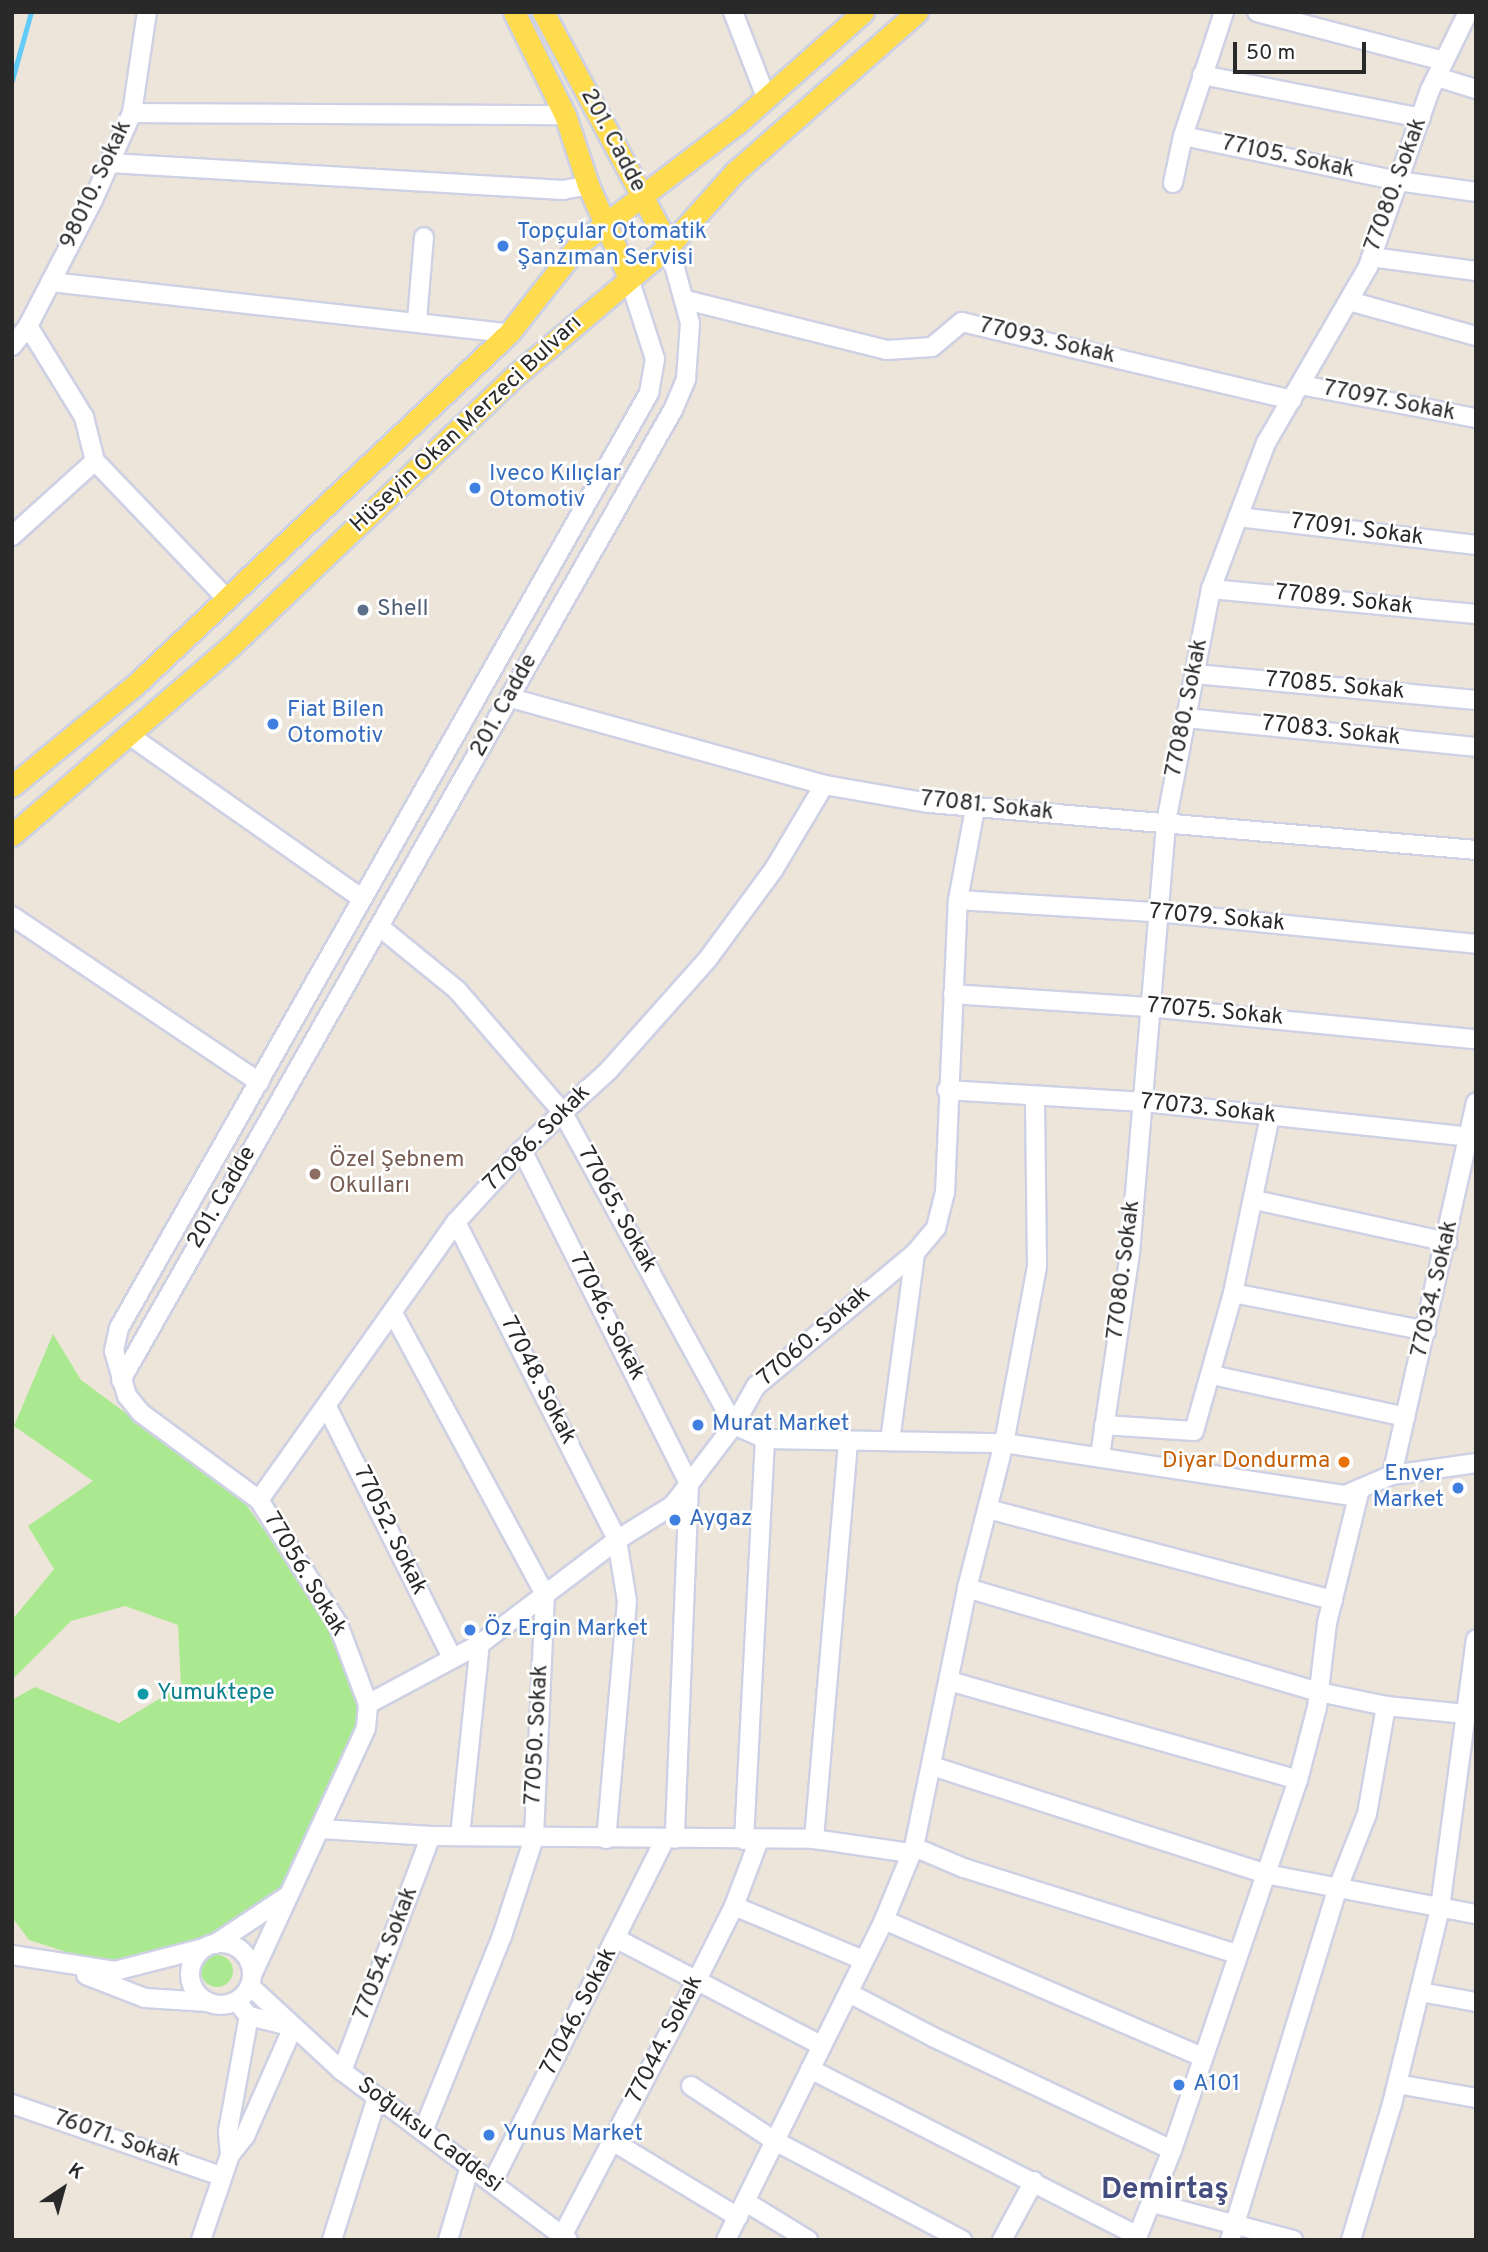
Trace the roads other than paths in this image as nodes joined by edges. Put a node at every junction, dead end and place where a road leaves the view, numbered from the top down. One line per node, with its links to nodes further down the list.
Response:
1 (147, 12): 14 (street, 98010. Sokak)
2 (514, 12): 15 (main road, 201. Cadde)
3 (543, 12): 23 (main road, 201. Cadde)
4 (733, 12): 13 (street)
5 (863, 12): 13 (main road, Hüseyin Okan Merzeci Bulvarı)
6 (917, 12): 26 (main road, Hüseyin Okan Merzeci Bulvarı)
7 (1224, 12): 11 (street)
8 (1257, 12): 10 (street)
9 (1468, 12): 10 (street, 77080. Sokak)
10 (1440, 69): 12 (street); 16 (street, 77080. Sokak)
11 (1202, 75): 16 (street); 17 (street)
12 (1476, 89)
13 (766, 97): 23 (main road, Hüseyin Okan Merzeci Bulvarı)
14 (132, 113): 15 (street); 18 (street, 98010. Sokak)
15 (565, 115): 21 (main road, 201. Cadde)
16 (1421, 118): 19 (street, 77080. Sokak)
17 (1183, 136): 19 (street, 77105. Sokak); 20 (street)
18 (110, 163): 21 (street); 30 (street, 98010. Sokak)
19 (1398, 181): 22 (street, 77105. Sokak); 27 (street, 77080. Sokak)
20 (1173, 183)
21 (588, 185): 24 (main road, 201. Cadde)
22 (1476, 192)
23 (642, 197): 24 (main road, Hüseyin Okan Merzeci Bulvarı); 26 (main road, 201. Cadde)
24 (605, 225): 29 (main road, 201. Cadde); 35 (main road, Hüseyin Okan Merzeci Bulvarı)
25 (424, 237): 33 (street)
26 (669, 246): 29 (main road, Hüseyin Okan Merzeci Bulvarı); 31 (street, 201. Cadde)
27 (1371, 257): 28 (street); 32 (street, 77080. Sokak)
28 (1476, 271)
29 (629, 278): 51 (main road, Hüseyin Okan Merzeci Bulvarı); 59 (street, 201. Cadde)
30 (51, 282): 33 (street); 34 (street, 98010. Sokak)
31 (686, 300): 38 (street, 77093. Sokak); 48 (street, 201. Cadde)
32 (1349, 301): 36 (street); 38 (street, 77080. Sokak)
33 (416, 320): 35 (street)
34 (28, 326): 37 (street, 98010. Sokak); 40 (street)
35 (509, 333): 45 (main road, Hüseyin Okan Merzeci Bulvarı)
36 (1476, 336)
37 (12, 346)
38 (1297, 393): 39 (street, 77097. Sokak); 41 (street, 77080. Sokak)
39 (1476, 418)
40 (95, 460): 42 (street); 45 (street)
41 (1238, 517): 43 (street, 77091. Sokak); 44 (street, 77080. Sokak)
42 (12, 536)
43 (1476, 545)
44 (1211, 589): 46 (street, 77089. Sokak); 47 (street, 77080. Sokak)
45 (227, 599): 54 (main road, Hüseyin Okan Merzeci Bulvarı)
46 (1476, 614)
47 (1195, 674): 49 (street, 77085. Sokak); 50 (street, 77080. Sokak)
48 (511, 698): 53 (street, 77081. Sokak); 63 (street, 201. Cadde)
49 (1476, 700)
50 (1186, 718): 52 (street, 77083. Sokak); 56 (street, 77080. Sokak)
51 (129, 735): 57 (main road, Hüseyin Okan Merzeci Bulvarı); 59 (street)
52 (1476, 747)
53 (824, 785): 55 (street, 77081. Sokak); 73 (street, 77086. Sokak)
54 (12, 786)
55 (975, 808): 56 (street, 77081. Sokak); 60 (street, 77060. Sokak)
56 (1166, 822): 58 (street, 77081. Sokak); 61 (street, 77080. Sokak)
57 (12, 835)
58 (1476, 850)
59 (362, 898): 68 (street, 201. Cadde)
60 (958, 900): 61 (street, 77079. Sokak); 65 (street, 77060. Sokak)
61 (1157, 912): 64 (street, 77079. Sokak); 66 (street, 77080. Sokak)
62 (12, 916): 68 (street)
63 (381, 928): 73 (street, 77065. Sokak); 85 (street, 201. Cadde)
64 (1476, 944)
65 (953, 994): 66 (street, 77075. Sokak); 69 (street, 77060. Sokak)
66 (1147, 1007): 67 (street, 77075. Sokak); 71 (street, 77080. Sokak)
67 (1476, 1038)
68 (259, 1082): 85 (street, 201. Cadde)
69 (947, 1090): 70 (street, 77073. Sokak); 80 (street, 77060. Sokak)
70 (1035, 1097): 71 (street, 77073. Sokak); 93 (street)
71 (1144, 1102): 74 (street, 77073. Sokak); 89 (street, 77080. Sokak)
72 (1476, 1102): 75 (street, 77034. Sokak)
73 (563, 1113): 76 (street, 77086. Sokak); 88 (street, 77065. Sokak)
74 (1270, 1116): 75 (street, 77073. Sokak); 77 (street)
75 (1469, 1137): 79 (street, 77034. Sokak)
76 (522, 1150): 78 (street, 77086. Sokak); 97 (street, 77046. Sokak)
77 (1255, 1200): 79 (street); 81 (street)
78 (456, 1222): 82 (street, 77086. Sokak); 101 (street, 77048. Sokak)
79 (1447, 1242): 83 (street, 77034. Sokak)
80 (915, 1252): 88 (street, 77060. Sokak); 92 (street)
81 (1233, 1293): 83 (street); 84 (street)
82 (394, 1315): 86 (street, 77086. Sokak); 103 (street)
83 (1426, 1331): 87 (street, 77034. Sokak)
84 (1212, 1375): 87 (street); 89 (street)
85 (121, 1380): 99 (street, 77056. Sokak)
86 (327, 1407): 99 (street, 77086. Sokak); 107 (street, 77052. Sokak)
87 (1406, 1417): 96 (street, 77034. Sokak)
88 (734, 1425): 90 (street); 97 (street, 77060. Sokak)
89 (1104, 1425): 94 (street, 77080. Sokak)
90 (765, 1439): 91 (street); 122 (street, 77044. Sokak)
91 (848, 1440): 92 (street); 121 (street)
92 (890, 1441): 93 (street)
93 (1004, 1443): 94 (street); 100 (street)
94 (1100, 1456): 98 (street)
95 (1476, 1463): 96 (street)
96 (1392, 1475): 98 (street)
97 (689, 1483): 101 (street, 77060. Sokak); 120 (street)
98 (1360, 1489): 104 (street)
99 (259, 1500): 110 (street, 77056. Sokak)
100 (988, 1508): 102 (street); 104 (street)
101 (617, 1539): 103 (street, 77060. Sokak); 119 (street, 77048. Sokak)
102 (967, 1588): 108 (street); 109 (street)
103 (545, 1594): 106 (street, 77060. Sokak); 118 (street, 77050. Sokak)
104 (1333, 1601): 109 (street)
105 (1476, 1639): 112 (street)
106 (480, 1644): 107 (street, 77060. Sokak); 117 (street)
107 (452, 1656): 110 (street, 77060. Sokak)
108 (949, 1681): 113 (street); 114 (street)
109 (1319, 1692): 111 (street); 114 (street)
110 (368, 1704): 115 (street)
111 (1386, 1706): 112 (street); 125 (street)
112 (1470, 1715): 128 (street)
113 (932, 1766): 123 (street); 124 (street)
114 (1298, 1780): 124 (street)
115 (321, 1829): 116 (street); 126 (street)
116 (431, 1836): 117 (street); 149 (street, 77054. Sokak)
117 (460, 1836): 118 (street)
118 (534, 1838): 119 (street); 155 (street, 77050. Sokak)
119 (606, 1839): 120 (street)
120 (670, 1839): 122 (street); 131 (street, 77046. Sokak)
121 (814, 1839): 122 (street); 123 (street)
122 (752, 1840): 127 (street, 77044. Sokak)
123 (912, 1850): 130 (street); 133 (street)
124 (1266, 1874): 125 (street); 133 (street)
125 (1337, 1890): 128 (street); 166 (street)
126 (286, 1897): 132 (street); 137 (street)
127 (734, 1906): 135 (street); 138 (street, 77044. Sokak)
128 (1440, 1908): 129 (street); 139 (street)
129 (1476, 1914)
130 (884, 1920): 135 (street); 147 (street)
131 (617, 1939): 138 (street); 163 (street, 77046. Sokak)
132 (210, 1946): 136 (street); 137 (street); 142 (street)
133 (1237, 1954): 147 (street)
134 (12, 1955): 136 (street)
135 (863, 1960): 140 (street)
136 (64, 1966): 142 (street)
137 (251, 1980): 141 (street); 145 (street, Soğuksu Caddesi)
138 (696, 1982): 146 (street); 157 (street, 77044. Sokak)
139 (1420, 1992): 143 (street); 150 (street)
140 (849, 1993): 146 (street); 158 (street)
141 (236, 2001): 142 (street); 144 (street)
142 (208, 2002)
143 (1476, 2002)
144 (249, 2016): 145 (street); 159 (street)
145 (293, 2027): 149 (street, Soğuksu Caddesi); 159 (street)
146 (821, 2045): 148 (street)
147 (1202, 2057): 158 (street)
148 (810, 2069): 156 (street); 162 (street)
149 (342, 2071): 152 (street, Soğuksu Caddesi)
150 (1397, 2084): 153 (street); 177 (street)
151 (691, 2086): 156 (street)
152 (377, 2097): 155 (street, Soğuksu Caddesi); 170 (street)
153 (1476, 2098)
154 (12, 2104): 161 (street, 76071. Sokak)
155 (423, 2132): 160 (street, Soğuksu Caddesi)
156 (775, 2141): 165 (street); 174 (street)
157 (614, 2142): 165 (street); 167 (street, 77044. Sokak)
158 (1172, 2150): 164 (street)
159 (230, 2155): 161 (street)
160 (470, 2166): 163 (street, Soğuksu Caddesi); 171 (street)
161 (221, 2176): 169 (street)
162 (1034, 2181): 168 (street); 175 (street)
163 (492, 2183): 167 (street, Soğuksu Caddesi)
164 (1153, 2203): 166 (street); 168 (street)
165 (742, 2210): 172 (street); 173 (street)
166 (1233, 2233): 176 (street)
167 (563, 2238)
168 (1137, 2238)
169 (201, 2240)
170 (332, 2240)
171 (448, 2240)
172 (726, 2240)
173 (808, 2240)
174 (962, 2240)
175 (1002, 2240)
176 (1293, 2240)
177 (1351, 2240)

